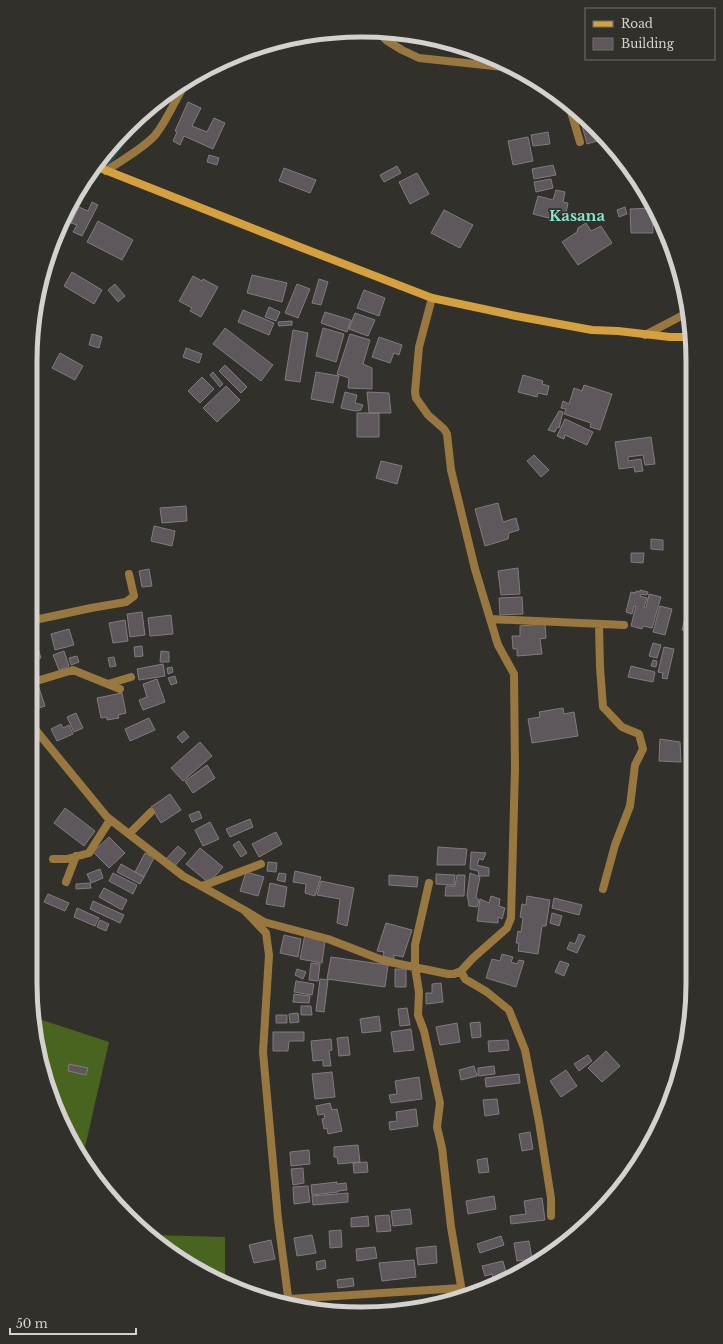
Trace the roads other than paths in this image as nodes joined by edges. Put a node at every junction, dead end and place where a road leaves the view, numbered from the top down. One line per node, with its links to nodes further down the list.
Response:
1 (384, 38): 2 (street)
2 (496, 66)
3 (181, 92): 7 (street)
4 (572, 115): 5 (street)
5 (580, 142)
6 (101, 169): 7 (main road)
7 (106, 171): 8 (main road)
8 (432, 298): 10 (main road); 13 (street)
9 (682, 315): 10 (street)
10 (645, 335): 11 (main road)
11 (685, 337)
12 (129, 574): 14 (street)
13 (490, 619): 15 (street); 34 (street)
14 (37, 620)
15 (599, 624): 16 (street); 31 (street)
16 (624, 625)
17 (131, 678): 19 (street)
18 (37, 681): 19 (street)
19 (108, 684): 20 (street)
20 (120, 689)
21 (37, 738): 23 (street)
22 (151, 812): 24 (street)
23 (110, 820): 24 (street); 25 (street)
24 (129, 834): 30 (street)
25 (76, 856): 26 (street); 28 (street)
26 (53, 859)
27 (261, 864): 30 (street)
28 (66, 882)
29 (429, 883): 33 (street)
30 (202, 886): 32 (street)
31 (603, 889)
32 (244, 910): 33 (street); 36 (street)
33 (415, 967): 34 (street); 37 (street)
34 (461, 971): 35 (street)
35 (551, 1216)
36 (289, 1299)
37 (296, 1301)

